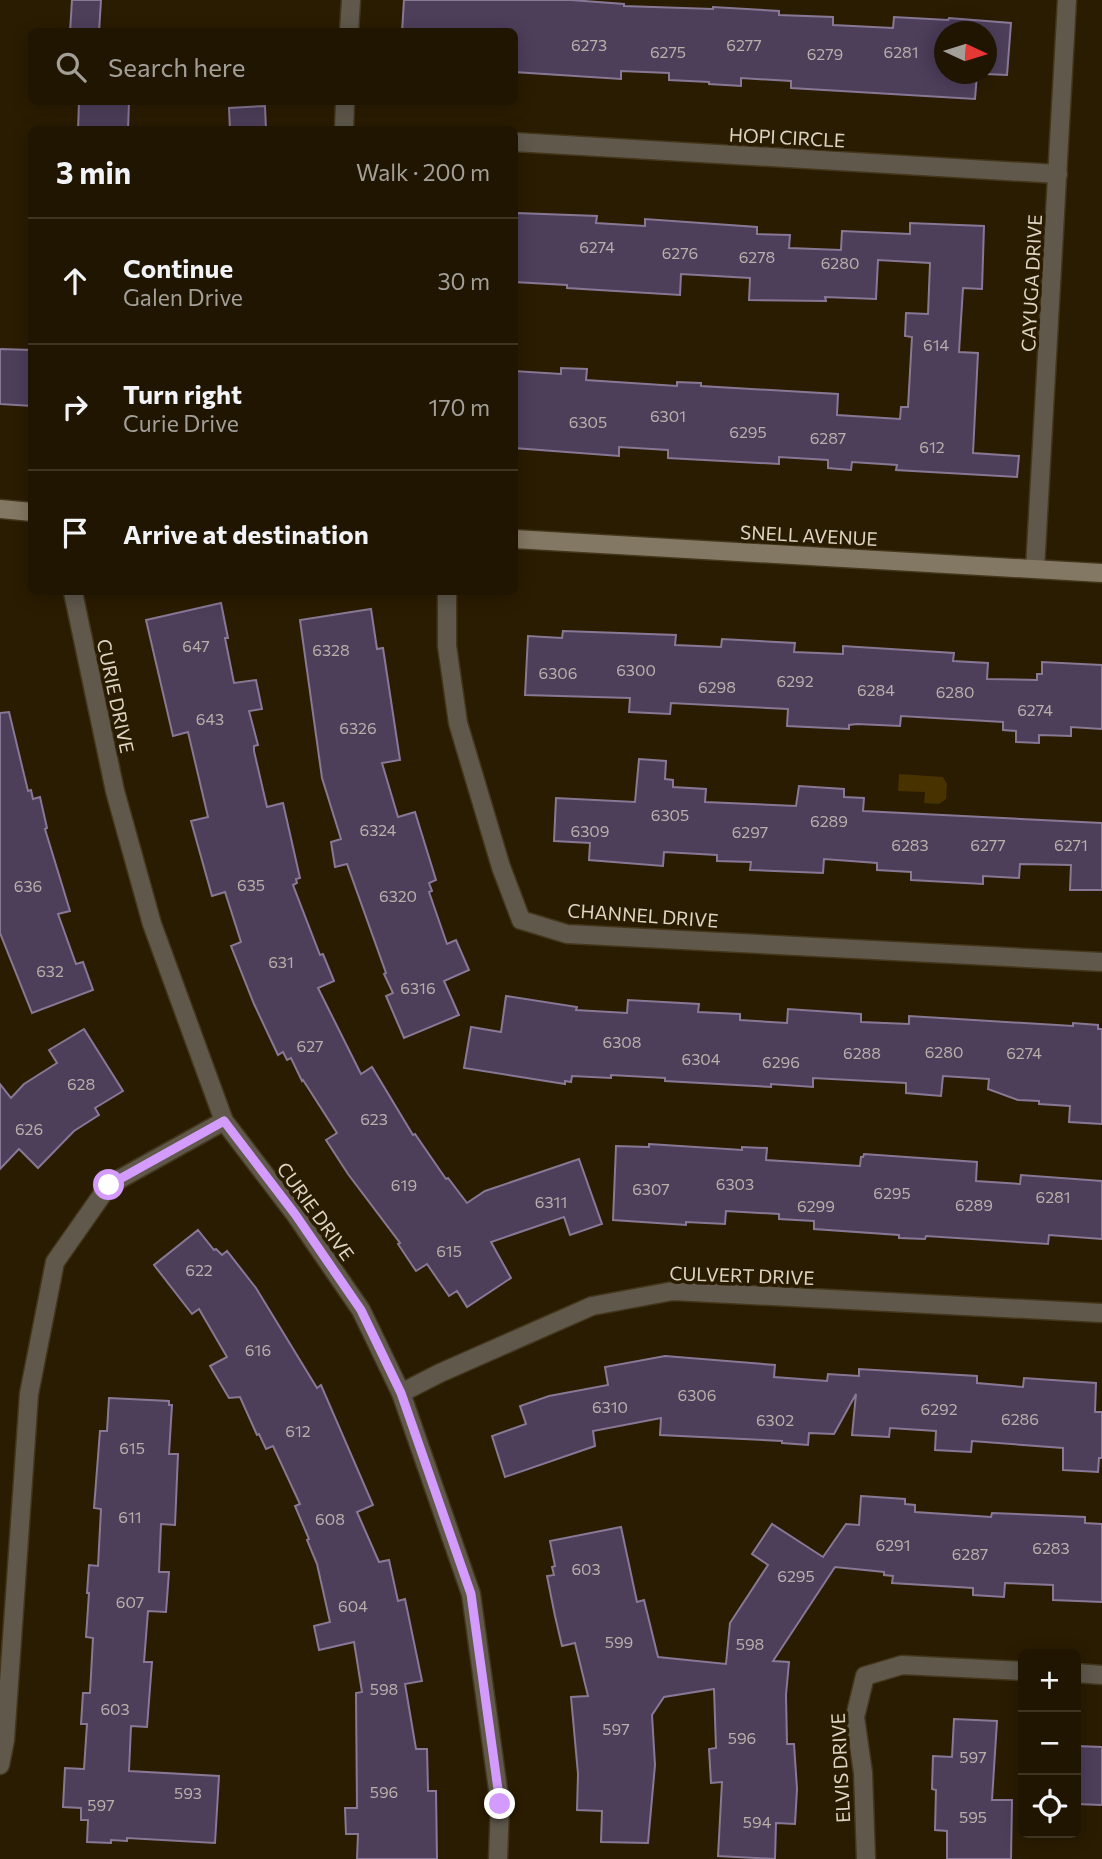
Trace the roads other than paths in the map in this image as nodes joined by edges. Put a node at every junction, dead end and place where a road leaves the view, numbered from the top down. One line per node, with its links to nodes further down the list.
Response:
1 (351, 0): 3 (street)
2 (1067, 0): 7 (street, CAYUGA DRIVE)
3 (349, 28)
4 (345, 105): 5 (street)
5 (344, 126)
6 (518, 142): 7 (street, HOPI CIRCLE)
7 (1058, 174): 11 (street, CAYUGA DRIVE)
8 (0, 509): 9 (street)
9 (28, 512)
10 (518, 539): 11 (street, SNELL AVENUE)
11 (1035, 569): 12 (street, SNELL AVENUE)
12 (1102, 573)
13 (74, 595): 16 (street, CURIE DRIVE)
14 (447, 595): 15 (street, CHANNEL DRIVE)
15 (1102, 962)
16 (224, 1121): 18 (street, CURIE DRIVE); 22 (street)
17 (1102, 1313): 18 (street, CULVERT DRIVE)
18 (401, 1393): 23 (street, CURIE DRIVE)
19 (1018, 1671): 24 (street, ELVIS DRIVE)
20 (1081, 1673): 21 (street)
21 (1102, 1675)
22 (0, 1765)
23 (498, 1859)
24 (866, 1859)

